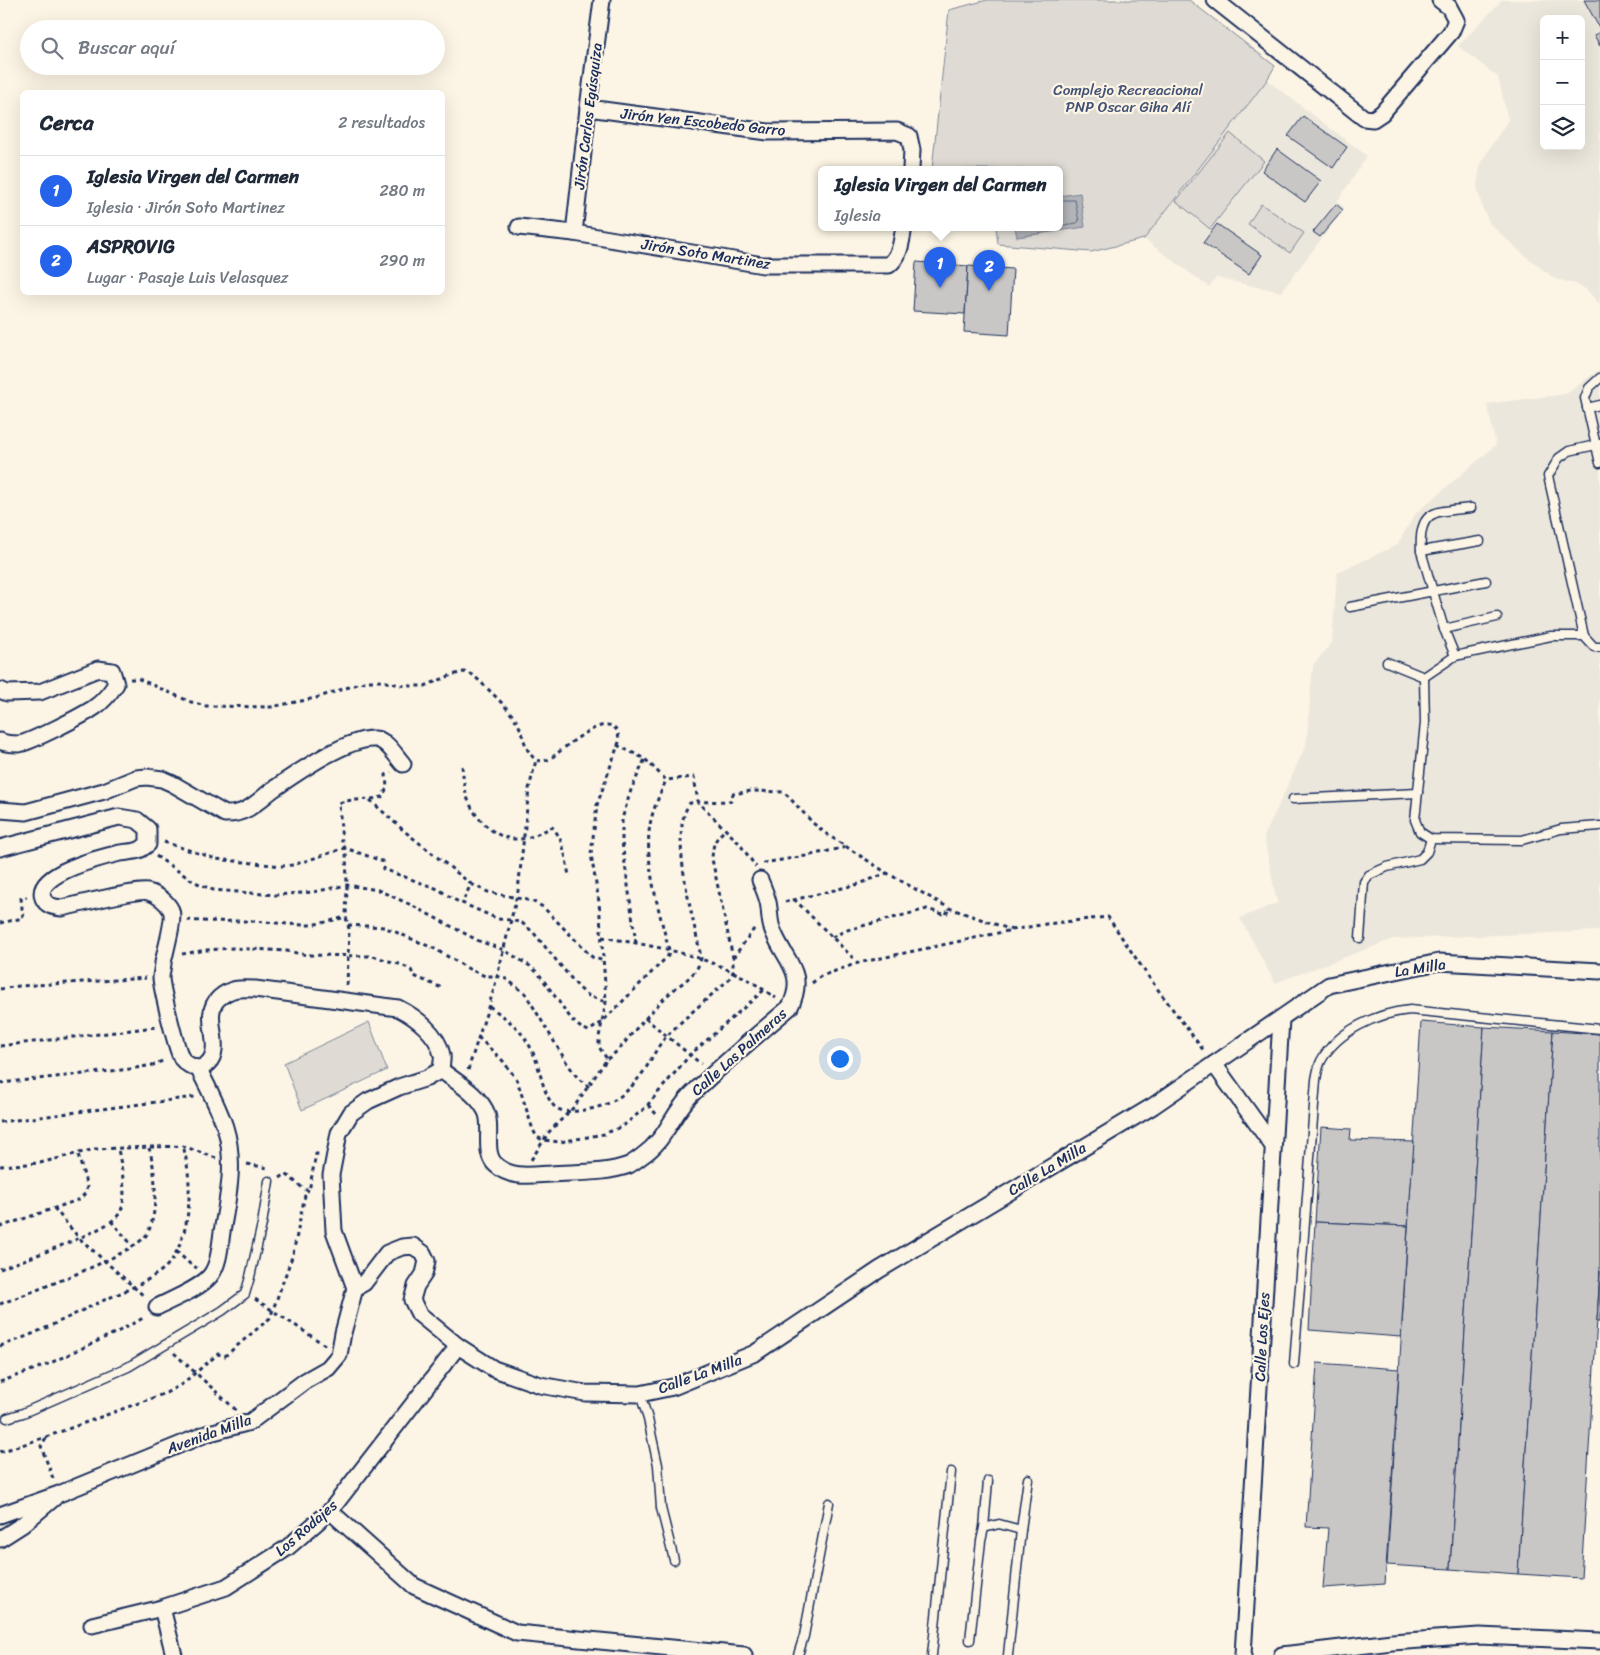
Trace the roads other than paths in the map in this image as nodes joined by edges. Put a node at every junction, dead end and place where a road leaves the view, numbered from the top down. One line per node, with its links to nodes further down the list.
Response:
1 (602, 0): 4 (street, Jirón Carlos Egúsquiza)
2 (1215, 0): 3 (street)
3 (1440, 0)
4 (588, 108): 5 (street, Jirón Yen Escobedo Garro); 8 (street, Jirón Carlos Egúsquiza)
5 (911, 166)
6 (519, 227): 8 (street, Jirón Soto Martinez)
7 (903, 231): 8 (street, Jirón Soto Martinez)
8 (574, 233)
9 (1600, 378): 11 (lane)
10 (1600, 405): 11 (lane)
11 (1587, 408): 12 (lane)
12 (1598, 445): 13 (lane); 22 (lane)
13 (1600, 463)
14 (1471, 508): 16 (lane)
15 (1480, 541): 16 (lane)
16 (1421, 551): 18 (lane)
17 (1486, 581): 18 (lane)
18 (1433, 592): 19 (lane); 21 (lane)
19 (1350, 607)
20 (1497, 617): 21 (lane)
21 (1444, 629): 24 (lane)
22 (1584, 636): 23 (lane); 24 (lane)
23 (1600, 647)
24 (1454, 656): 26 (lane)
25 (1387, 662): 26 (lane)
26 (1424, 677): 30 (lane)
27 (0, 690): 28 (street)
28 (0, 741)
29 (403, 764): 32 (street)
30 (1418, 793): 31 (lane); 34 (lane)
31 (1293, 799)
32 (0, 810)
33 (1600, 826): 34 (lane)
34 (1431, 838): 37 (lane)
35 (0, 848): 42 (street)
36 (760, 880): 43 (street, Calle Las Palmeras)
37 (1360, 938)
38 (1600, 971): 39 (street, La Milla)
39 (1281, 1019): 41 (street, Calle La Milla); 44 (street, Calle Los Ejes)
40 (1600, 1028): 49 (lane)
41 (1214, 1064): 44 (street); 50 (street, Calle La Milla)
42 (198, 1068): 43 (street); 47 (street)
43 (441, 1070): 46 (street)
44 (1273, 1146): 72 (street, Calle Los Ejes)
45 (269, 1181): 51 (lane)
46 (355, 1288): 48 (street, Calle La Milla); 55 (street, Avenida Milla)
47 (158, 1307)
48 (458, 1346): 50 (street, Calle La Milla); 57 (street, Los Rodajes)
49 (1294, 1364)
50 (640, 1394): 62 (lane)
51 (7, 1418)
52 (951, 1472): 70 (lane)
53 (1028, 1479): 60 (lane)
54 (988, 1481): 59 (lane)
55 (58, 1494): 58 (street, Avenida Milla); 61 (street)
56 (829, 1504): 69 (lane)
57 (330, 1511): 63 (street, Los Rodajes); 68 (street)
58 (0, 1514)
59 (984, 1528): 60 (lane); 65 (lane)
60 (1020, 1530): 71 (lane)
61 (0, 1539)
62 (674, 1560)
63 (162, 1608): 64 (street, Los Rodajes); 67 (street)
64 (92, 1624)
65 (970, 1640)
66 (1600, 1641): 73 (street)
67 (174, 1655)
68 (744, 1655)
69 (798, 1655)
70 (932, 1655)
71 (1008, 1655)
72 (1243, 1655)
73 (1282, 1655)

